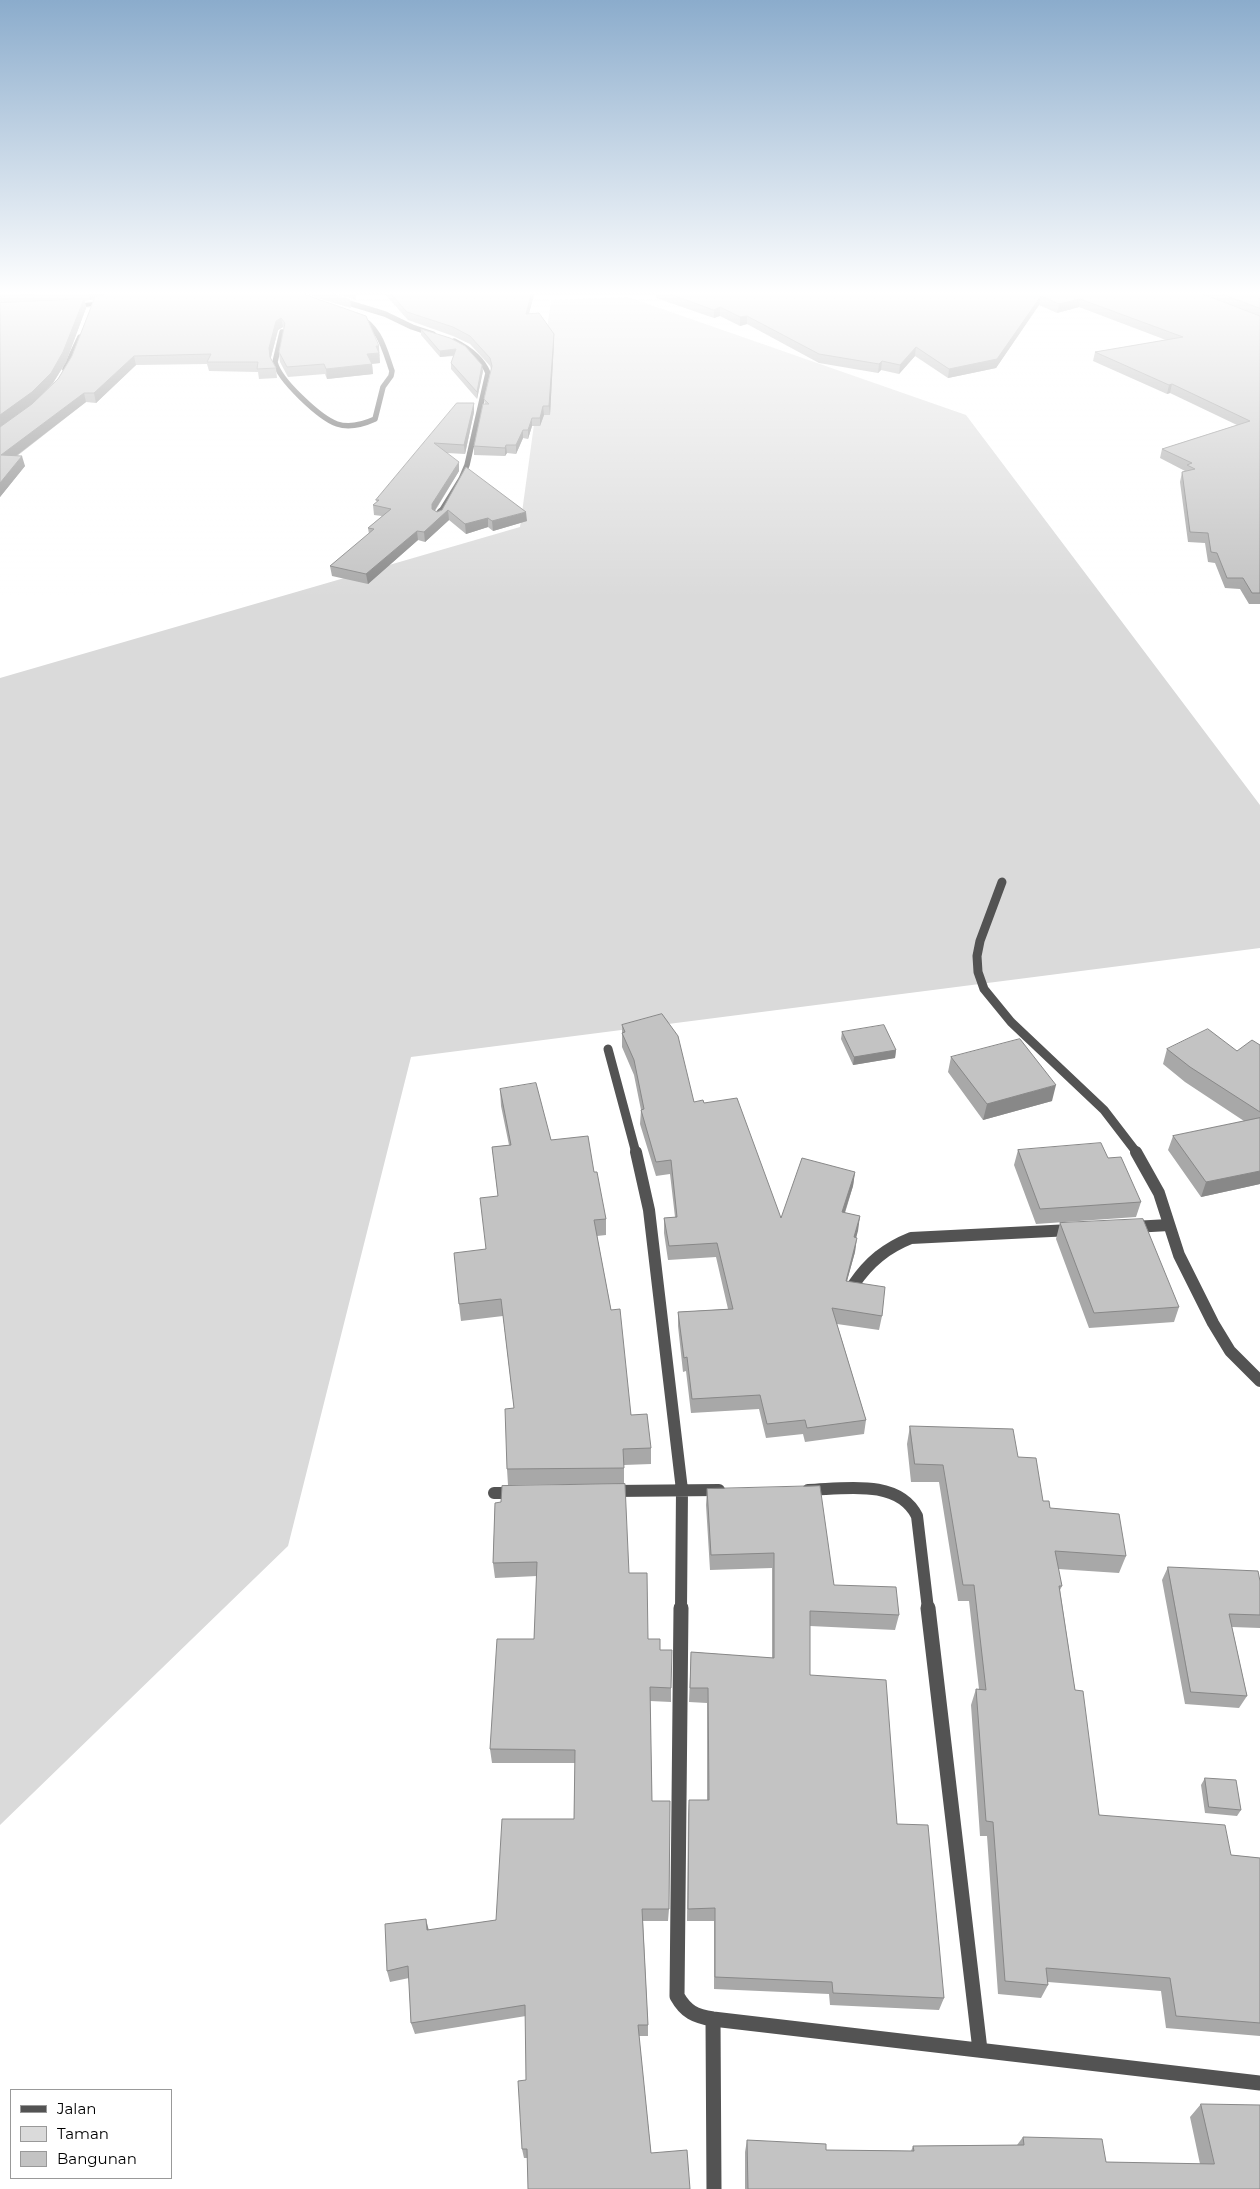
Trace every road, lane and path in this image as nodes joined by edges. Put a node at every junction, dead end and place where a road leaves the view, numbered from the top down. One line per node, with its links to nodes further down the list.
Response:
1 (298, 393): 2 (street)
2 (381, 393)
3 (482, 393): 4 (street)
4 (438, 516)
5 (1002, 882): 7 (street)
6 (608, 1050): 12 (street)
7 (1169, 1225): 8 (street); 11 (street)
8 (1119, 1228)
9 (1080, 1230): 10 (street)
10 (854, 1284)
11 (1260, 1381)
12 (682, 1490): 13 (street); 15 (street); 18 (street)
13 (731, 1490)
14 (799, 1490): 19 (street)
15 (603, 1491)
16 (524, 1492): 17 (street)
17 (494, 1493)
18 (713, 2019): 19 (street); 21 (street)
19 (980, 2050): 20 (street)
20 (1260, 2083)
21 (714, 2189)

